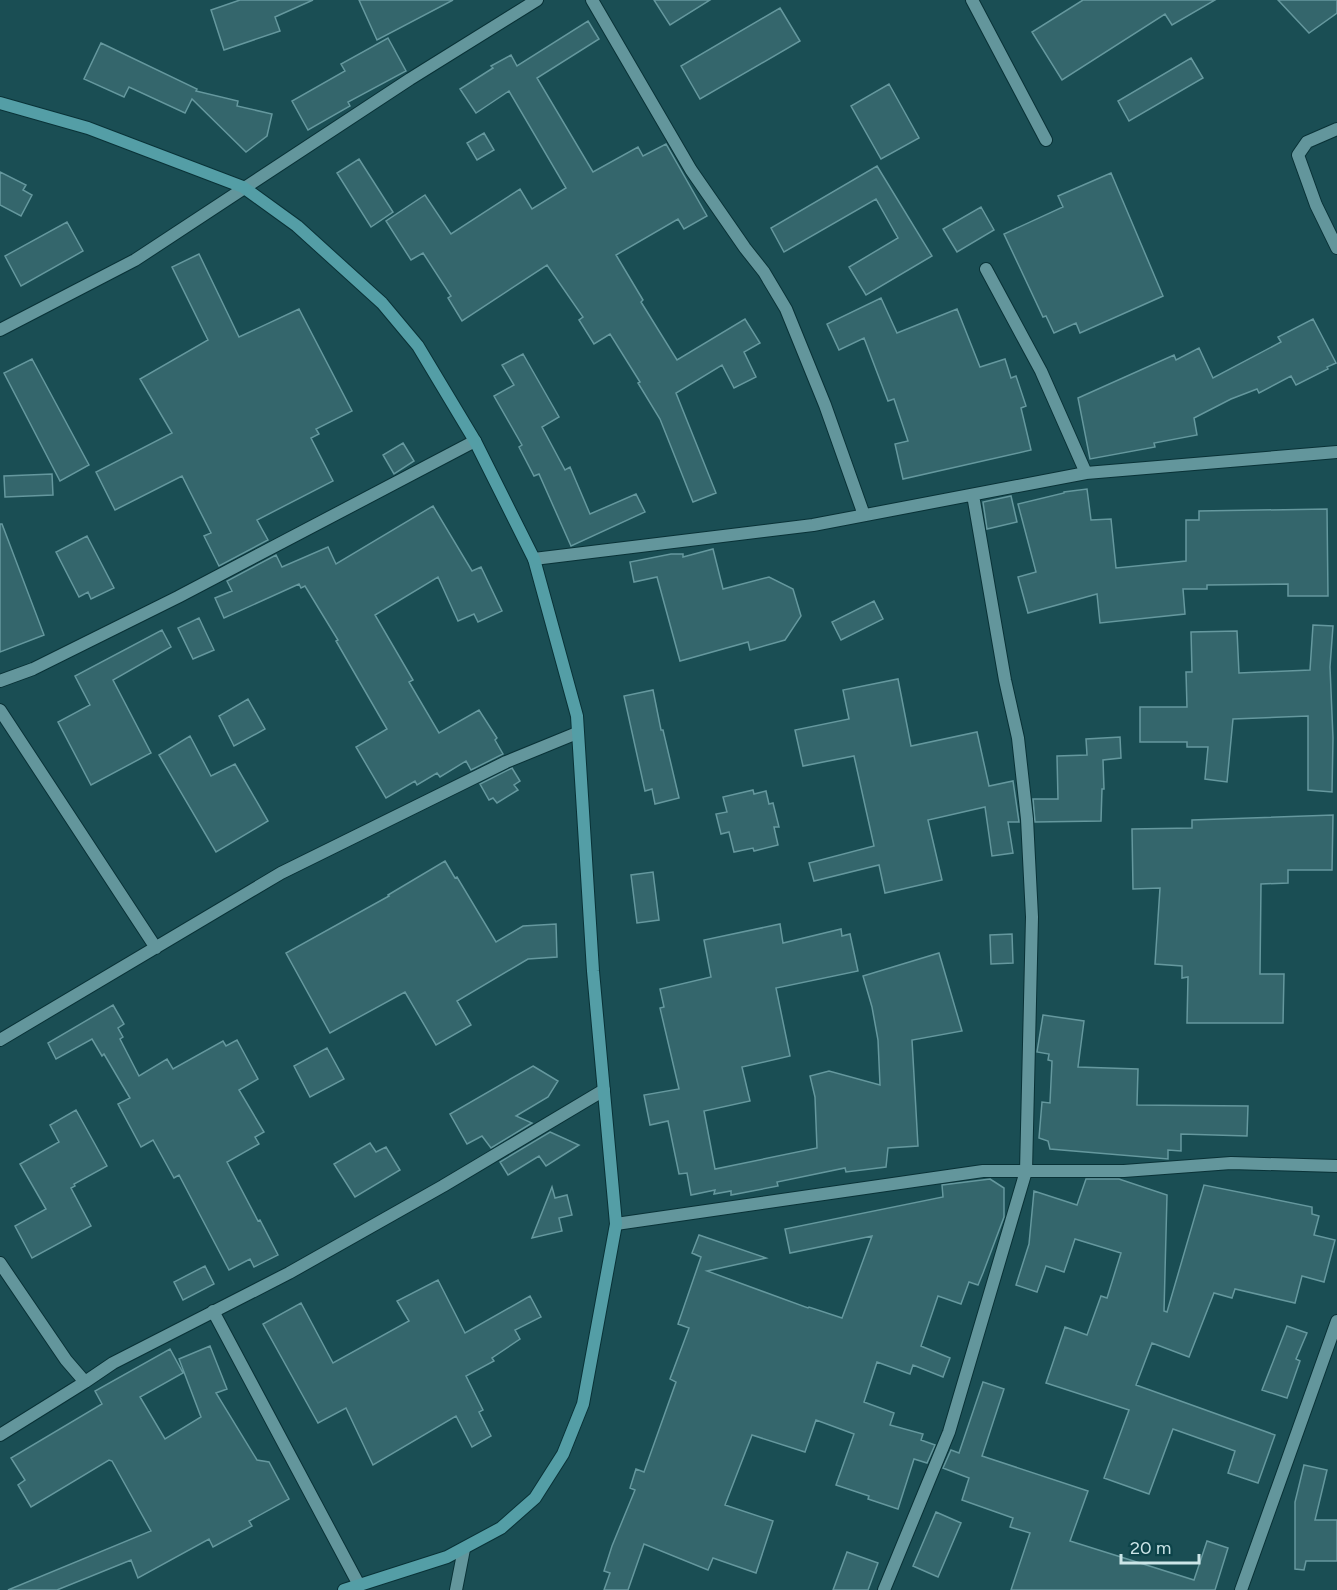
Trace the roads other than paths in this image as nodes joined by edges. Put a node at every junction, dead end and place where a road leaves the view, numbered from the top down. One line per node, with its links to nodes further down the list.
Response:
1 (537, 0): 7 (street)
2 (592, 0): 15 (street)
3 (972, 0): 6 (street)
4 (0, 103): 7 (main road)
5 (1337, 129): 8 (street)
6 (1046, 140)
7 (243, 187): 10 (street); 11 (main road)
8 (1337, 248)
9 (986, 269): 13 (street)
10 (0, 330)
11 (475, 441): 16 (main road); 17 (street)
12 (1337, 452): 13 (street)
13 (1086, 473): 14 (street)
14 (974, 495): 15 (street); 24 (street)
15 (864, 514): 16 (street)
16 (534, 560): 19 (main road)
17 (0, 681)
18 (0, 710): 20 (street)
19 (578, 733): 20 (street); 22 (main road)
20 (156, 948): 21 (street)
21 (0, 1040)
22 (603, 1090): 25 (main road); 27 (street)
23 (1337, 1166): 24 (street)
24 (1026, 1171): 25 (street); 35 (street)
25 (616, 1224): 31 (main road)
26 (0, 1263): 29 (street)
27 (213, 1311): 29 (street); 32 (street)
28 (1337, 1322): 36 (street)
29 (85, 1382): 30 (street)
30 (0, 1434)
31 (464, 1549): 32 (main road); 34 (street)
32 (359, 1585): 33 (main road)
33 (344, 1590)
34 (456, 1590)
35 (884, 1590)
36 (1241, 1590)

